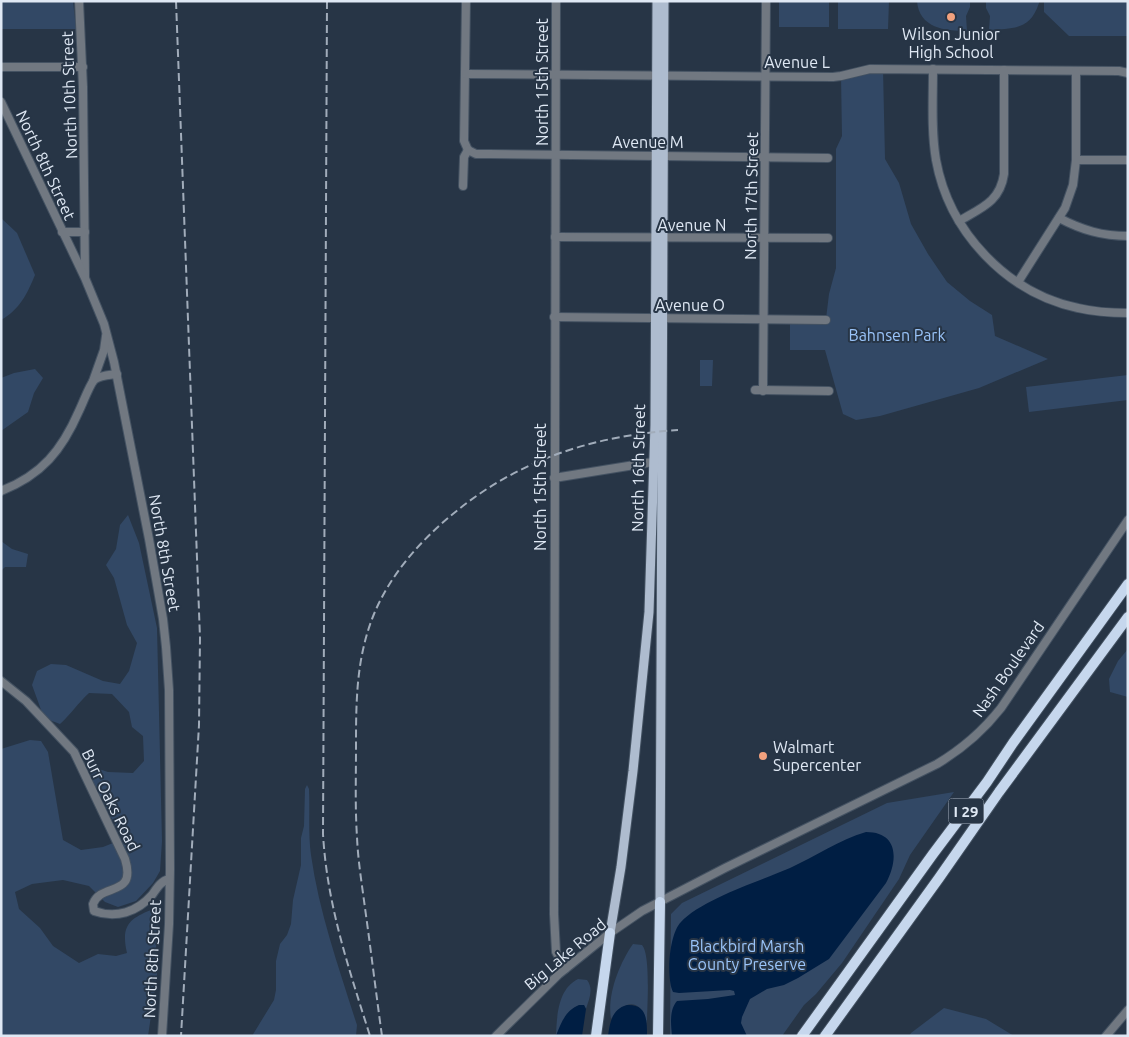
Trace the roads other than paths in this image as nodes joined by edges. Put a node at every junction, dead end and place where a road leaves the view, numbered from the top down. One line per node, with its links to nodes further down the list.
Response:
1 (80, 1): 8 (street, North 10th Street)
2 (466, 1): 13 (street)
3 (556, 1): 14 (street, North 15th Street)
4 (658, 1): 15 (main road, North 16th Street)
5 (664, 1): 15 (main road, North 16th Street)
6 (766, 1): 16 (street, North 17th Street)
7 (1, 67): 8 (street)
8 (83, 67): 29 (street, North 10th Street)
9 (933, 69): 10 (street, Avenue L); 16 (street, Avenue L); 27 (street)
10 (1004, 70): 11 (street, Avenue L); 27 (street)
11 (1076, 70): 12 (street, Avenue L); 23 (street)
12 (1128, 73)
13 (466, 74): 14 (street, Avenue L); 18 (street)
14 (556, 74): 15 (street, Avenue L); 19 (street, North 15th Street)
15 (660, 74): 16 (street, Avenue L); 20 (main road, North 16th Street)
16 (766, 76): 21 (street, North 17th Street)
17 (1, 102): 28 (street, North 8th Street)
18 (468, 150): 19 (street, Avenue M); 25 (street)
19 (555, 155): 20 (street, Avenue M); 31 (street, North 15th Street)
20 (660, 156): 21 (street, Avenue M); 32 (main road, North 16th Street)
21 (765, 157): 22 (street, Avenue M); 33 (street, North 17th Street)
22 (828, 158)
23 (1076, 160): 24 (street); 26 (street)
24 (1128, 160)
25 (463, 186)
26 (1059, 218): 30 (street); 36 (street)
27 (959, 221): 36 (street)
28 (62, 232): 29 (street); 35 (street, North 8th Street)
29 (85, 232): 35 (street, North 10th Street)
30 (1128, 236)
31 (555, 237): 32 (street, Avenue N); 38 (street, North 15th Street)
32 (659, 238): 33 (street, Avenue N); 39 (main road, North 16th Street)
33 (764, 238): 34 (street, Avenue N); 40 (street, North 17th Street)
34 (828, 238)
35 (85, 278): 42 (street, North 8th Street)
36 (1018, 282): 37 (street)
37 (1128, 313)
38 (554, 317): 39 (street, Avenue O); 49 (street, North 15th Street)
39 (659, 319): 40 (street, Avenue O); 48 (main road, North 16th Street); 56 (main road, North 16th Street)
40 (764, 320): 41 (street, Avenue O); 46 (street, North 17th Street)
41 (826, 320)
42 (106, 331): 43 (street, North 8th Street); 44 (street)
43 (116, 374): 44 (street); 55 (street, North 8th Street)
44 (93, 381): 50 (street)
45 (755, 390): 46 (street)
46 (763, 391): 47 (street)
47 (828, 391)
48 (653, 462): 49 (street); 57 (main road, North 16th Street)
49 (554, 478): 58 (street, North 15th Street)
50 (1, 491)
51 (1128, 520): 56 (street, Nash Boulevard)
52 (1128, 584): 64 (highway, I 29)
53 (1128, 617): 65 (highway, I 29)
54 (1, 681): 55 (street, Burr Oaks Road)
55 (170, 879): 60 (street, North 8th Street)
56 (660, 902): 57 (street, Big Lake Road); 63 (highway)
57 (610, 932): 58 (street, Big Lake Road); 62 (highway)
58 (565, 969): 61 (street, Big Lake Road)
59 (1128, 1010): 66 (street)
60 (162, 1036)
61 (496, 1036)
62 (596, 1036)
63 (658, 1036)
64 (802, 1036)
65 (825, 1036)
66 (1106, 1036)

